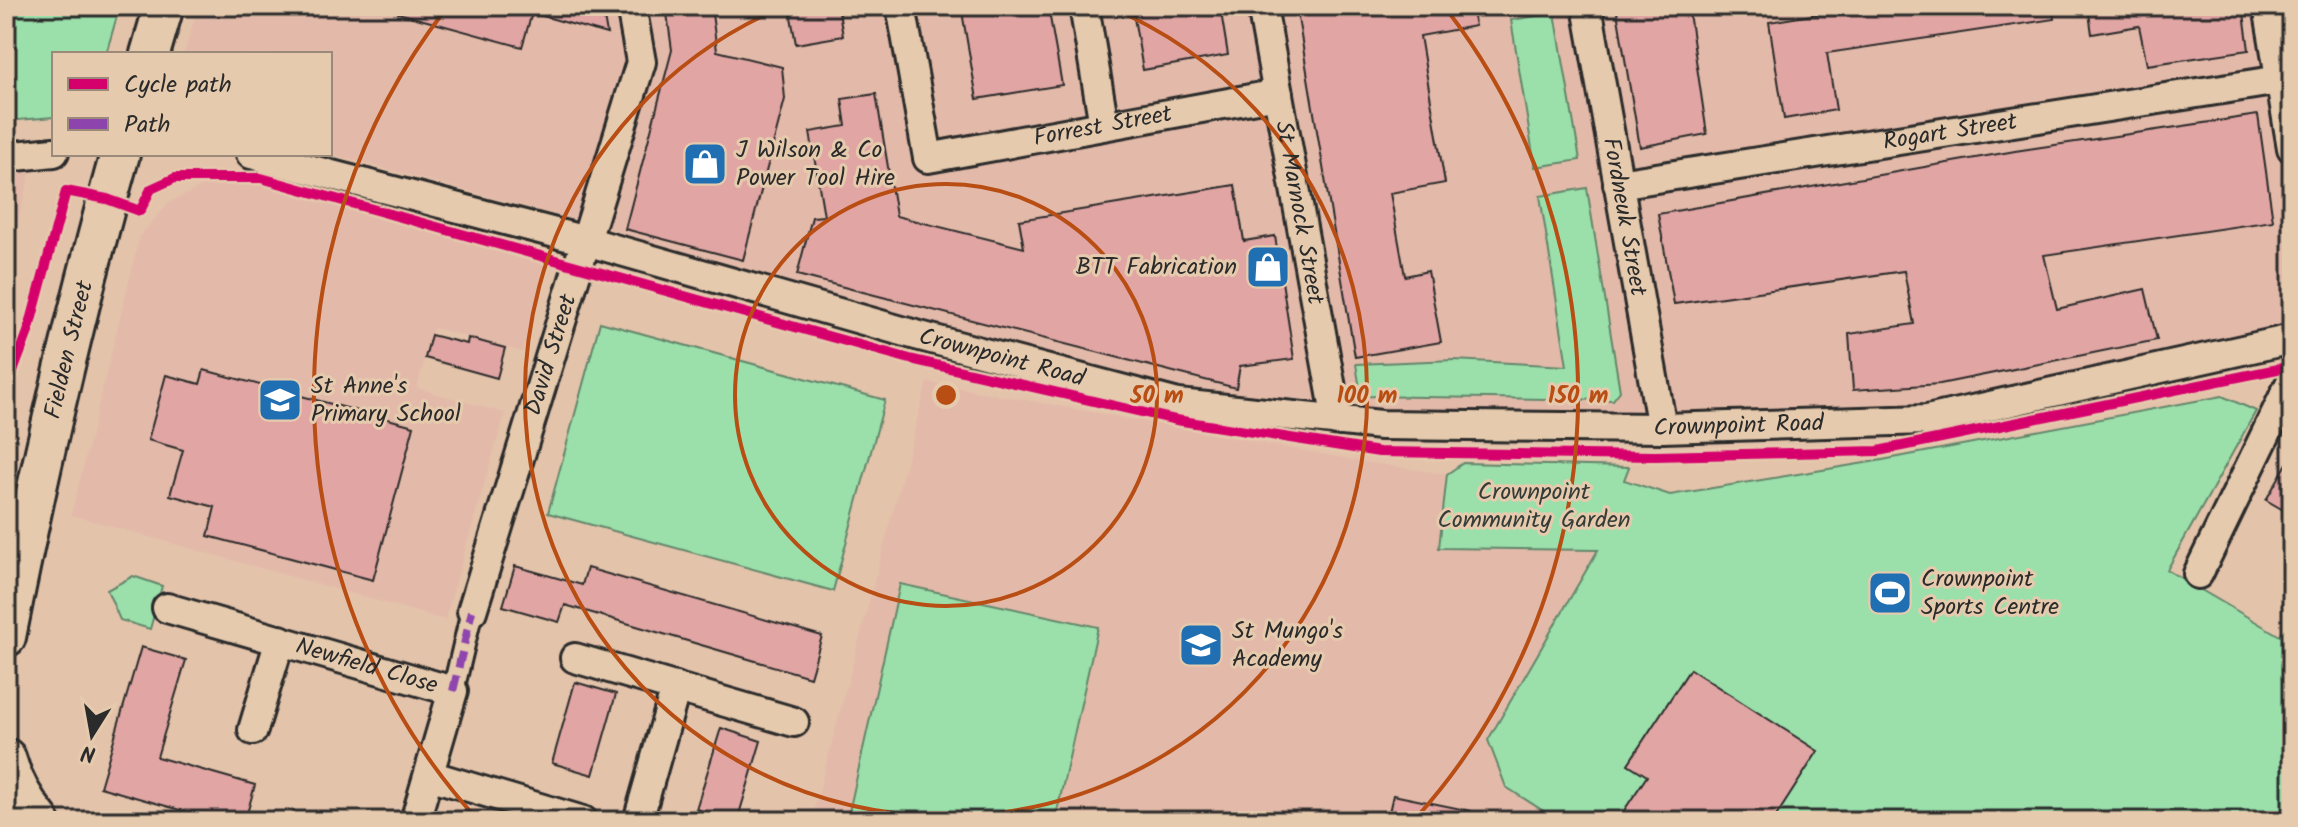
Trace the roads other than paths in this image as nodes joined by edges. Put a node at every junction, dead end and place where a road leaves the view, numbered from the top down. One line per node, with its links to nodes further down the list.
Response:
1 (164, 6): 8 (main road)
2 (631, 6): 18 (street, David Street)
3 (901, 6): 11 (street, Forrest Street)
4 (1084, 6): 11 (street)
5 (1262, 6): 10 (street, St Marnock Street)
6 (1587, 6): 17 (street, Fordneuk Street)
7 (2268, 6): 9 (street)
8 (151, 52)
9 (2280, 80): 12 (street); 17 (street, Rogart Street)
10 (1278, 94): 11 (street, Forrest Street); 21 (street, St Marnock Street)
11 (1104, 125)
12 (2292, 148)
13 (52, 152): 16 (street)
14 (119, 156): 23 (main road, Fielden Street)
15 (259, 156): 18 (street, Crownpoint Road)
16 (6, 157)
17 (1618, 184): 22 (street, Fordneuk Street)
18 (586, 241): 21 (street, Crownpoint Road); 27 (street, David Street)
19 (2292, 339): 22 (street, Crownpoint Road)
20 (2292, 380): 24 (street)
21 (1337, 421): 22 (street, Crownpoint Road)
22 (1662, 428)
23 (23, 549): 25 (main road, Fielden Street); 28 (main road, Fielden Street)
24 (2198, 574)
25 (6, 588)
26 (167, 608): 29 (street, Newfield Close)
27 (472, 611): 32 (street)
28 (6, 637)
29 (280, 640): 32 (street, Newfield Close); 34 (street, Newfield Close)
30 (575, 658): 31 (street)
31 (676, 687): 33 (street); 40 (street)
32 (453, 691): 36 (street)
33 (794, 722)
34 (253, 730)
35 (6, 758): 37 (main road)
36 (429, 775): 38 (street); 39 (street)
37 (40, 821)
38 (415, 821)
39 (583, 821)
40 (638, 821)

